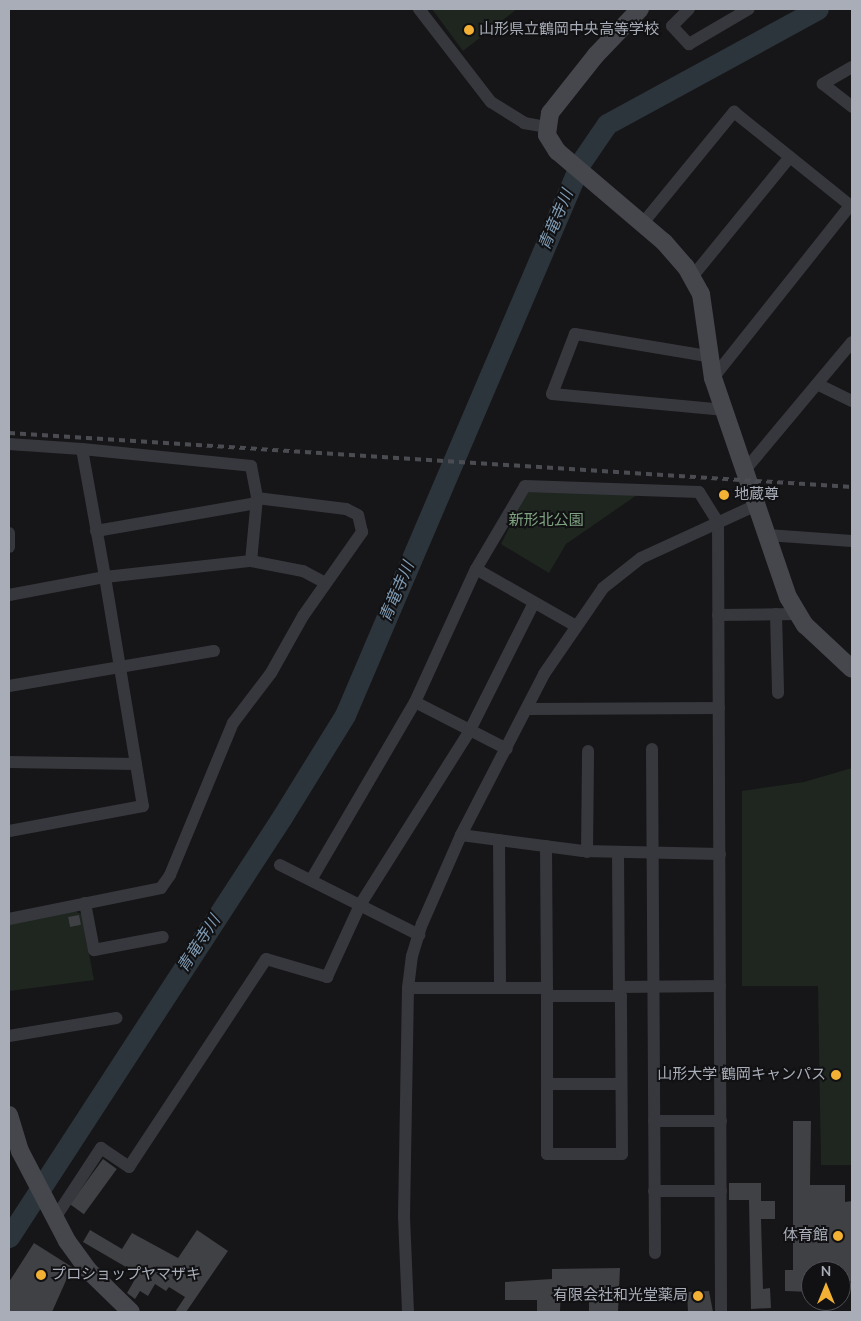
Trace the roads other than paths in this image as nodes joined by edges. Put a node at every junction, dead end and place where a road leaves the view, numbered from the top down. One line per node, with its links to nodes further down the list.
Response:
1 (419, 9): 7 (street)
2 (640, 9): 7 (street)
3 (689, 9): 4 (street)
4 (749, 9)
5 (852, 67): 6 (street)
6 (852, 107)
7 (546, 127): 10 (street)
8 (790, 157): 9 (street); 10 (street); 11 (street)
9 (851, 206): 14 (street)
10 (643, 223): 11 (street)
11 (692, 277): 13 (street)
12 (852, 342): 15 (street)
13 (707, 356): 14 (street); 17 (street)
14 (713, 378): 17 (street)
15 (817, 384): 16 (street); 20 (street)
16 (852, 401)
17 (725, 410): 20 (street)
18 (9, 444): 19 (street)
19 (82, 448): 21 (street); 24 (street)
20 (745, 470): 22 (street)
21 (256, 501): 24 (street); 29 (street); 32 (street)
22 (756, 505): 23 (street); 26 (street)
23 (718, 523): 30 (street); 37 (street); 38 (street)
24 (96, 531): 31 (street)
25 (9, 533): 28 (street)
26 (767, 534): 27 (street); 36 (street)
27 (852, 540)
28 (9, 547)
29 (251, 561): 31 (street); 32 (street)
30 (476, 569): 34 (street); 44 (street)
31 (105, 577): 33 (street); 40 (street)
32 (326, 583): 63 (street)
33 (9, 595)
34 (534, 603): 38 (street); 47 (street)
35 (776, 614): 36 (street); 37 (street); 43 (street)
36 (797, 614): 41 (street)
37 (718, 615): 45 (street)
38 (576, 626): 46 (street)
39 (214, 651): 40 (street)
40 (119, 667): 42 (street); 52 (street)
41 (852, 669)
42 (9, 686)
43 (778, 692)
44 (415, 702): 47 (street); 62 (street)
45 (719, 708): 46 (street); 60 (street)
46 (529, 709): 48 (street)
47 (470, 730): 48 (street); 64 (street)
48 (507, 748): 54 (street)
49 (652, 749): 59 (street)
50 (588, 751): 57 (street)
51 (9, 762): 52 (street)
52 (136, 764): 53 (street)
53 (9, 831)
54 (460, 835): 55 (street); 66 (street)
55 (499, 840): 56 (street); 71 (street)
56 (546, 846): 57 (street); 73 (street)
57 (587, 852): 58 (street)
58 (618, 853): 59 (street); 72 (street)
59 (653, 853): 60 (street); 69 (street)
60 (720, 854): 68 (street)
61 (280, 865): 62 (street)
62 (312, 880): 64 (street)
63 (85, 903): 65 (street); 67 (street)
64 (360, 905): 66 (street); 83 (street)
65 (9, 919)
66 (419, 935): 70 (street)
67 (163, 938)
68 (720, 986): 69 (street); 80 (street)
69 (654, 987): 72 (street); 79 (street)
70 (408, 988): 71 (street); 86 (street)
71 (500, 988): 73 (street)
72 (619, 991): 73 (street); 77 (street)
73 (547, 992): 76 (street)
74 (117, 1018): 75 (street)
75 (9, 1036)
76 (547, 1084): 77 (street); 77 (street)
77 (622, 1084)
78 (9, 1115): 83 (street)
79 (654, 1121): 80 (street); 81 (street)
80 (721, 1121): 82 (street)
81 (654, 1191): 82 (street); 84 (street)
82 (721, 1191): 87 (street)
83 (51, 1211): 85 (street)
84 (655, 1253)
85 (131, 1312)
86 (408, 1312)
87 (721, 1312)

